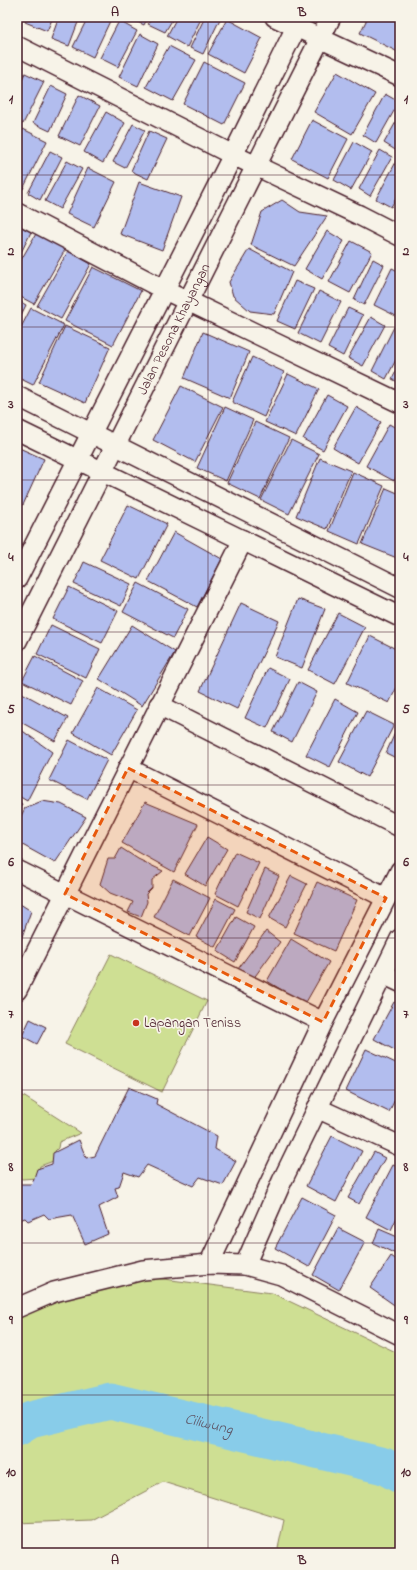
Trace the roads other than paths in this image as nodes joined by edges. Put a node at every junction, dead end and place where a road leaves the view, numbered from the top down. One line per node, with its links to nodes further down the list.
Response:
1 (275, 17): 3 (street)
2 (331, 17): 4 (street, Jalan Pesona Khayangan)
3 (298, 22): 4 (street); 7 (street, Jalan Pesona Khayangan)
4 (321, 40): 6 (street); 8 (street, Jalan Pesona Khayangan)
5 (17, 46): 7 (street)
6 (400, 76)
7 (233, 155): 8 (street); 11 (street, Jalan Pesona Khayangan)
8 (256, 167): 10 (street); 12 (street, Jalan Pesona Khayangan)
9 (17, 213): 11 (street)
10 (400, 236)
11 (163, 289): 12 (street); 16 (street, Jalan Pesona Khayangan)
12 (188, 300): 14 (street); 17 (street, Jalan Pesona Khayangan)
13 (17, 396): 16 (street)
14 (400, 403)
15 (17, 430): 18 (street)
16 (91, 432): 17 (street); 18 (street, Jalan Pesona Khayangan)
17 (115, 446): 19 (street, Jalan Pesona Khayangan); 22 (street)
18 (77, 460): 19 (street); 21 (street, Jalan Pesona Khayangan)
19 (101, 472): 20 (street); 24 (street, Jalan Pesona Khayangan)
20 (243, 540): 23 (street); 25 (street)
21 (17, 579)
22 (400, 588)
23 (400, 617)
24 (17, 641)
25 (159, 705): 26 (street); 27 (street)
26 (128, 768): 30 (street); 31 (street)
27 (400, 827)
28 (17, 870): 30 (street)
29 (400, 871): 31 (street)
30 (65, 894): 35 (street); 36 (street)
31 (386, 898): 36 (street)
32 (400, 939): 33 (street)
33 (383, 974): 34 (street); 37 (street)
34 (400, 982)
35 (17, 990)
36 (323, 1022): 39 (street)
37 (317, 1108): 38 (street); 40 (street)
38 (400, 1146)
39 (209, 1264): 40 (street); 41 (street)
40 (245, 1266): 42 (street)
41 (17, 1308)
42 (400, 1334)

